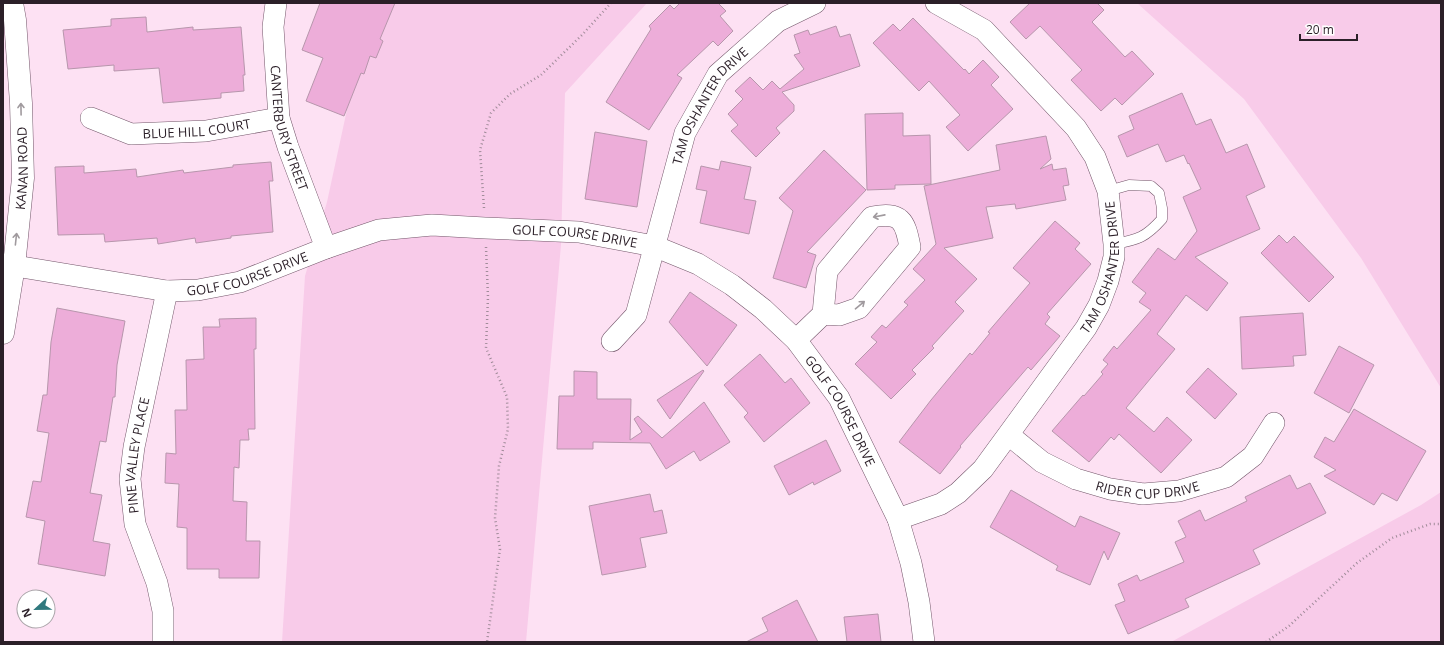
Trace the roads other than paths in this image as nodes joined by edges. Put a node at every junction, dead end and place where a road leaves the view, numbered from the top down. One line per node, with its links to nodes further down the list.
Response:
1 (12, 3): 11 (main road, KANAN ROAD, one-way to 1)
2 (276, 3): 6 (street, CANTERBURY STREET)
3 (815, 3): 9 (street, TAM OSHANTER DRIVE)
4 (936, 3): 7 (street, TAM OSHANTER DRIVE)
5 (92, 118): 6 (street, BLUE HILL COURT)
6 (279, 118): 10 (street, CANTERBURY STREET)
7 (1108, 191): 8 (street, TAM OSHANTER DRIVE); 8 (lane)
8 (1114, 244): 18 (street, TAM OSHANTER DRIVE)
9 (654, 246): 10 (street, GOLF COURSE DRIVE); 15 (street, GOLF COURSE DRIVE); 16 (street, TAM OSHANTER DRIVE)
10 (326, 248): 12 (street, GOLF COURSE DRIVE)
11 (8, 265): 12 (street, GOLF COURSE DRIVE); 14 (main road, KANAN ROAD)
12 (167, 290): 20 (street, PINE VALLEY PLACE)
13 (823, 314): 13 (street, one-way to 13); 15 (street)
14 (3, 333)
15 (796, 340): 19 (street, GOLF COURSE DRIVE)
16 (612, 341)
17 (1274, 423): 18 (street, RIDER CUP DRIVE)
18 (1009, 435): 19 (street, TAM OSHANTER DRIVE)
19 (898, 519): 21 (street, GOLF COURSE DRIVE)
20 (163, 642)
21 (924, 642)

